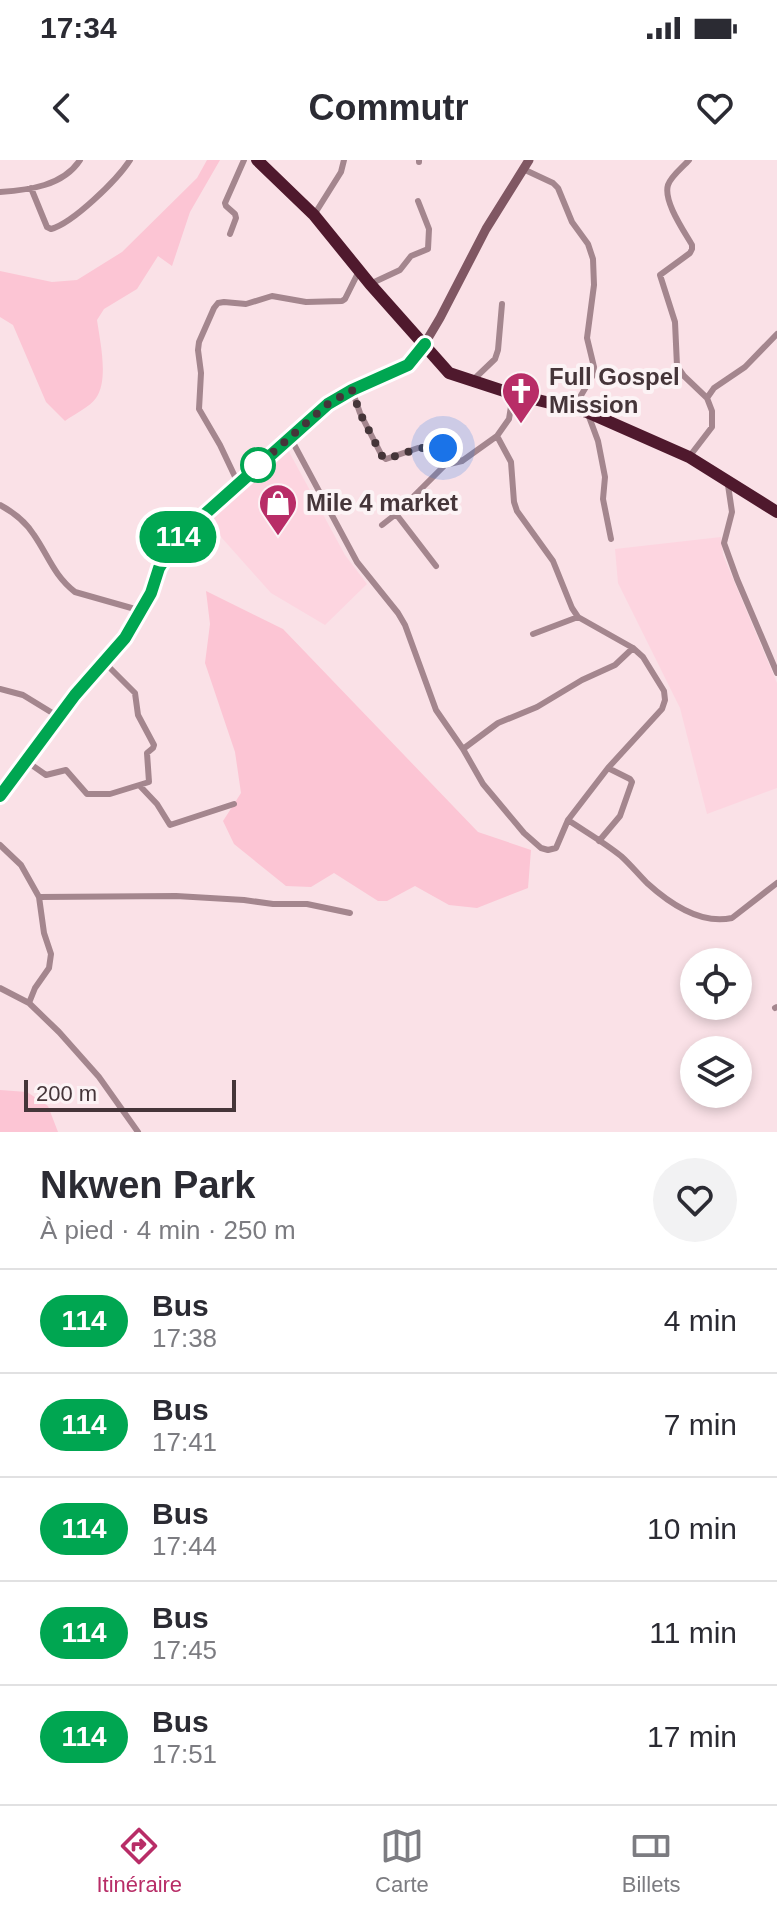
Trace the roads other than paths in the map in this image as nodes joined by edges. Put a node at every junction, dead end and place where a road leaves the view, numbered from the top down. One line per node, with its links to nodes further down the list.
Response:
1 (80, 160): 8 (street)
2 (130, 160): 8 (street)
3 (244, 160): 12 (street)
4 (257, 160): 11 (highway)
5 (344, 160): 11 (street)
6 (689, 160): 21 (street)
7 (527, 162): 17 (street); 22 (street)
8 (31, 188): 9 (street)
9 (0, 192)
10 (418, 201): 14 (street)
11 (314, 215): 13 (highway)
12 (230, 234)
13 (360, 269): 14 (highway); 28 (street)
14 (370, 284): 17 (highway)
15 (502, 304): 18 (street)
16 (777, 334): 21 (street)
17 (425, 344): 18 (highway); 19 (street)
18 (472, 381): 20 (highway)
19 (352, 390): 25 (street); 27 (street)
20 (513, 394): 22 (highway); 24 (street)
21 (707, 398): 26 (street)
22 (573, 409): 23 (highway)
23 (587, 412): 26 (highway); 34 (street)
24 (497, 436): 27 (street); 37 (street)
25 (290, 437): 28 (street); 44 (street)
26 (689, 457): 29 (highway)
27 (462, 461): 32 (street)
28 (238, 483): 36 (street)
29 (728, 483): 31 (highway); 41 (street)
30 (0, 505): 36 (street)
31 (777, 512)
32 (396, 514): 33 (street); 35 (street)
33 (382, 525)
34 (611, 539)
35 (436, 566)
36 (142, 611): 40 (street)
37 (578, 617): 38 (street); 39 (street)
38 (533, 634)
39 (633, 648): 44 (street); 46 (street)
40 (104, 662): 43 (street); 47 (street)
41 (777, 673)
42 (0, 689): 43 (street)
43 (59, 717): 45 (street)
44 (463, 749): 50 (street)
45 (26, 761): 47 (street); 48 (street)
46 (608, 768): 50 (street); 51 (street)
47 (140, 786): 49 (street)
48 (0, 796)
49 (234, 804)
50 (568, 820): 51 (street)
51 (599, 841): 53 (street)
52 (0, 845): 54 (street)
53 (777, 883)
54 (39, 897): 55 (street); 57 (street)
55 (350, 913)
56 (0, 988): 57 (street)
57 (29, 1003): 58 (street)
58 (138, 1132)

